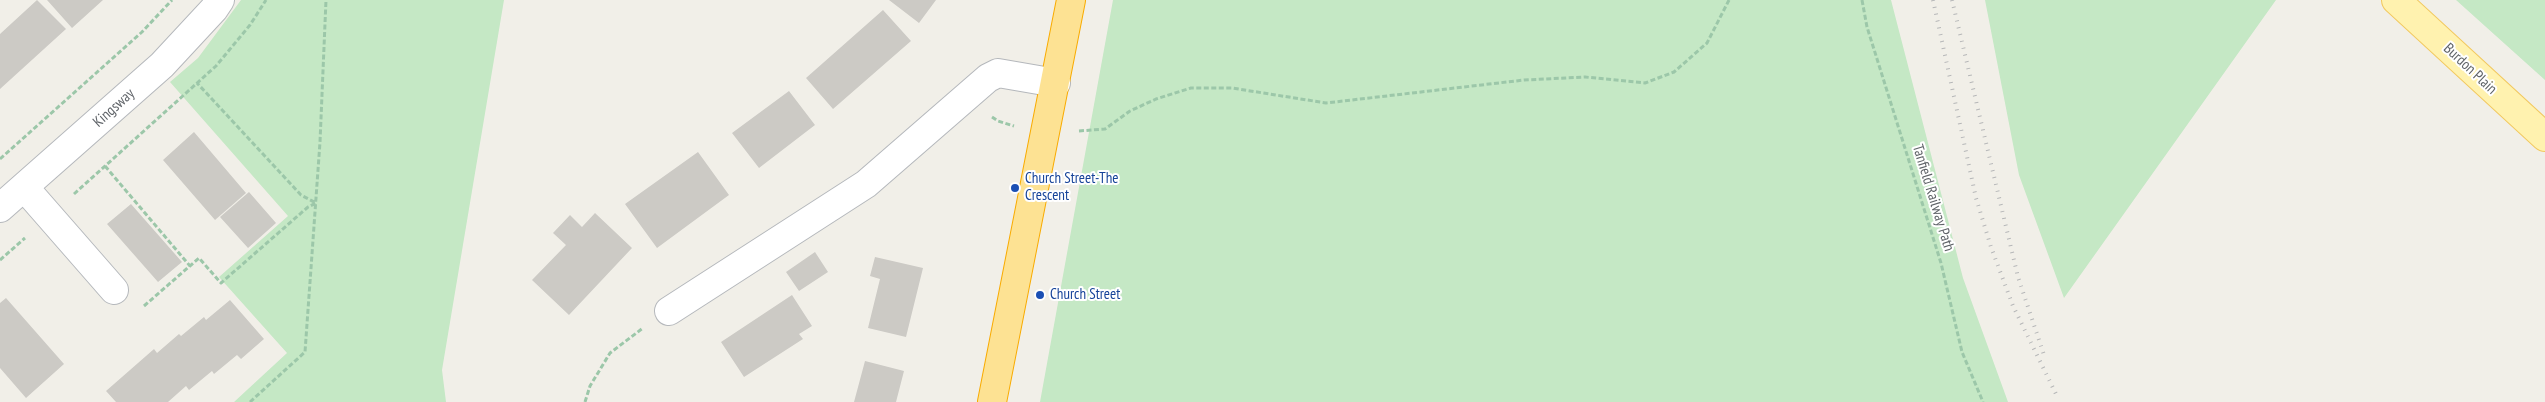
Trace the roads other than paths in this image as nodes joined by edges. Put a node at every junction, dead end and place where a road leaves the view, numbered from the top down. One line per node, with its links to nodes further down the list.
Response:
1 (220, 0): 6 (street, Kingsway)
2 (1071, 0): 4 (highway)
3 (2396, 0): 5 (main road, Burdon Plain)
4 (1056, 83): 9 (street); 10 (highway)
5 (2545, 137)
6 (24, 187): 7 (street, Kingsway); 8 (street)
7 (0, 208)
8 (114, 290)
9 (668, 311)
10 (992, 402)

